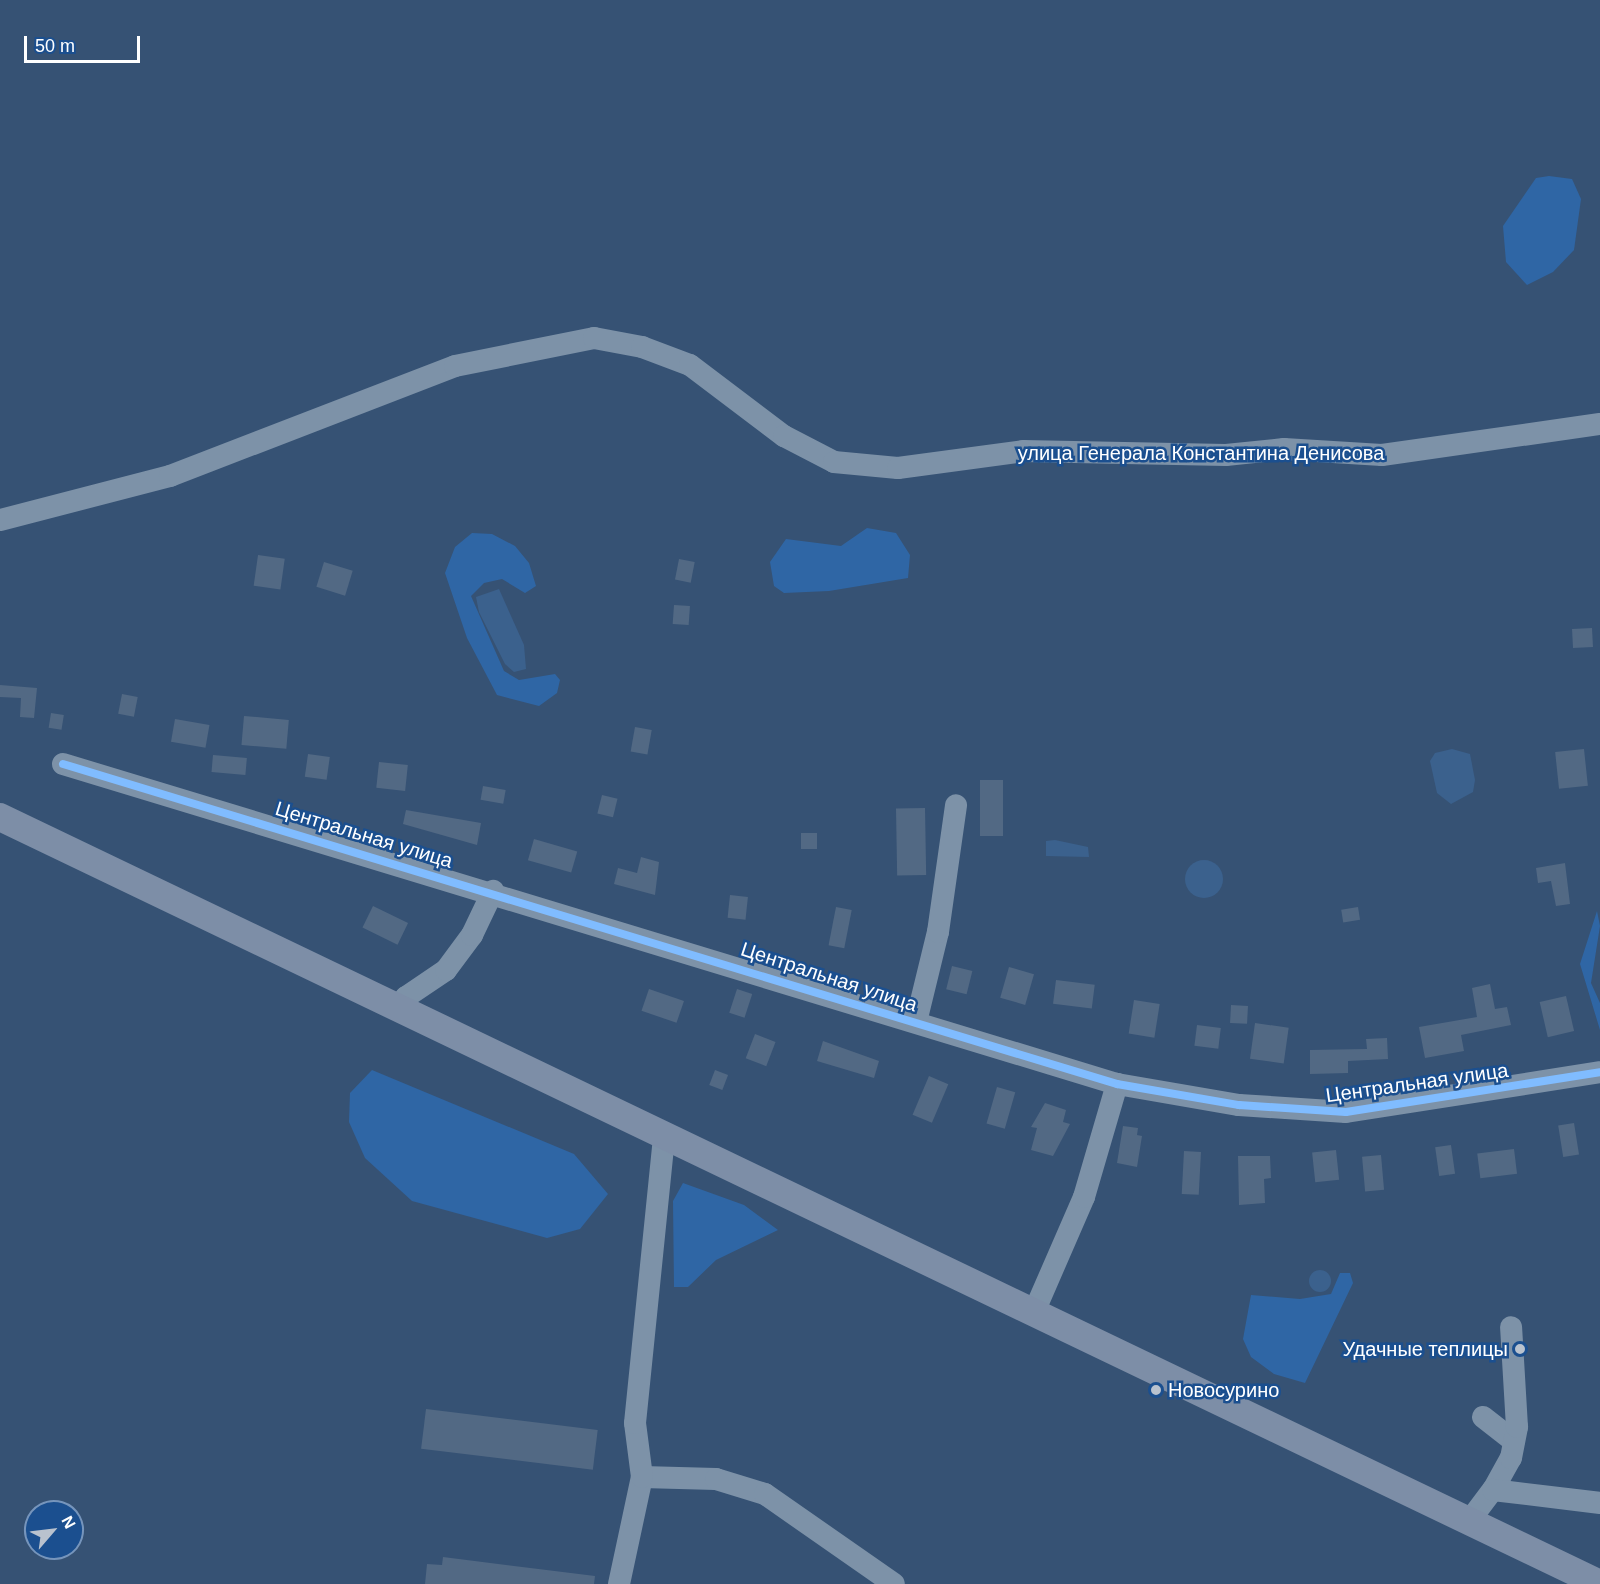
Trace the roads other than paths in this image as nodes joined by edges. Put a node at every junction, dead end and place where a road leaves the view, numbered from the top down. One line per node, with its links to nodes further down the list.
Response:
1 (1600, 424): 2 (street, улица Генерала Константина Денисова)
2 (0, 520)
3 (63, 764): 6 (street, Центральная улица)
4 (956, 805): 8 (street)
5 (0, 817): 7 (main road)
6 (493, 891): 7 (street); 8 (street, Центральная улица)
7 (399, 1008): 11 (main road)
8 (916, 1022): 10 (street, Центральная улица)
9 (1600, 1072): 10 (street, Центральная улица)
10 (1117, 1084): 12 (street)
11 (664, 1137): 12 (main road); 16 (street)
12 (1034, 1312): 19 (main road)
13 (1511, 1327): 15 (street)
14 (1483, 1417): 15 (street)
15 (1514, 1441): 17 (street)
16 (642, 1477): 20 (street); 21 (street)
17 (1493, 1490): 18 (street); 19 (street)
18 (1600, 1503)
19 (1470, 1520): 22 (main road)
20 (619, 1584)
21 (894, 1584)
22 (1600, 1584)

